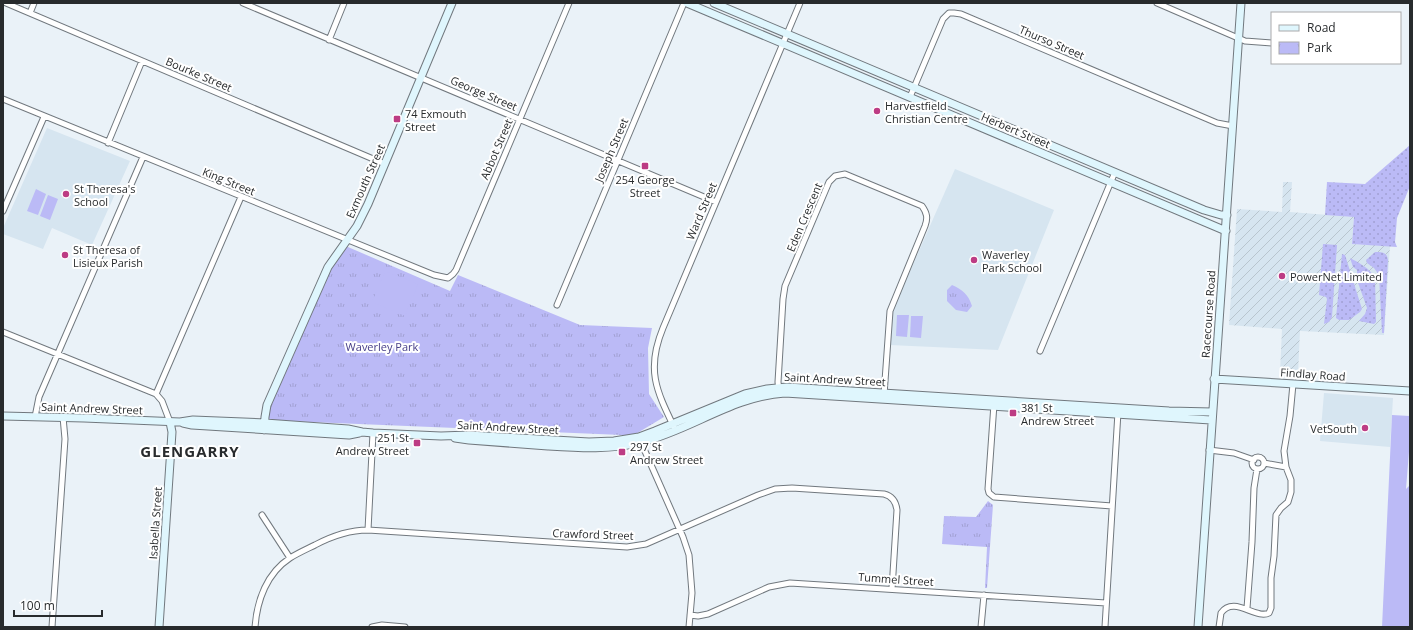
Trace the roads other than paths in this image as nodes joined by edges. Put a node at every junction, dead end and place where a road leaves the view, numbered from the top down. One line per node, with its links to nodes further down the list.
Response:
1 (6, 3): 12 (street, Bourke Street)
2 (34, 3): 12 (street)
3 (244, 3): 15 (street, George Street)
4 (344, 3): 15 (street)
5 (452, 3): 19 (street, Exmouth Street)
6 (569, 3): 24 (street, Abbot Street)
7 (686, 3): 17 (street, Herbert Street); 30 (street, Joseph Street)
8 (714, 3): 13 (street, Herbert Street)
9 (800, 3): 13 (street, Ward Street)
10 (1156, 3): 14 (street)
11 (1241, 3): 14 (street, Racecourse Road)
12 (30, 13): 18 (street, Bourke Street)
13 (787, 34): 17 (street, Ward Street); 20 (street, Herbert Street)
14 (1239, 38): 16 (street); 25 (street, Racecourse Road)
15 (329, 40): 19 (street, George Street)
16 (1271, 43)
17 (783, 44): 21 (street, Herbert Street); 35 (street, Ward Street)
18 (142, 61): 28 (street); 31 (street, Bourke Street)
19 (421, 78): 24 (street, George Street); 31 (street, Exmouth Street)
20 (914, 88): 21 (street, Thurso Street); 25 (street, Thurso Street); 26 (street, Herbert Street)
21 (910, 98): 27 (street, Herbert Street)
22 (3, 100): 23 (street, King Street)
23 (44, 117): 28 (street, King Street); 36 (street)
24 (520, 119): 30 (street, George Street); 40 (street, Abbot Street)
25 (1233, 126): 37 (street, Racecourse Road)
26 (1016, 131): 27 (street); 32 (street, Herbert Street)
27 (1012, 141): 33 (street, Herbert Street)
28 (108, 143): 29 (street, King Street)
29 (142, 157): 34 (street, King Street); 44 (street)
30 (618, 161): 35 (street, George Street); 41 (street, Joseph Street)
31 (385, 164): 39 (street, Exmouth Street)
32 (1116, 172): 33 (street); 37 (street, Herbert Street)
33 (1111, 183): 38 (street, Herbert Street); 43 (street)
34 (241, 197): 39 (street, King Street); 49 (street)
35 (716, 202): 60 (street, Ward Street)
36 (3, 211)
37 (1227, 215): 38 (street, Racecourse Road)
38 (1226, 231): 45 (street, Racecourse Road)
39 (347, 240): 40 (street, King Street); 59 (street, Exmouth Street)
40 (448, 278)
41 (557, 305)
42 (3, 332): 44 (street)
43 (1040, 351)
44 (57, 354): 49 (street); 55 (street)
45 (1214, 379): 46 (street, Findlay Road); 53 (street, Racecourse Road)
46 (1293, 384): 48 (street, Findlay Road); 66 (street)
47 (779, 390): 50 (street, Saint Andrew Street); 50 (street, Eden Crescent); 60 (street, Saint Andrew Street)
48 (1410, 391)
49 (156, 394): 58 (street)
50 (884, 395): 51 (street, Saint Andrew Street)
51 (994, 403): 52 (street, Saint Andrew Street); 68 (street)
52 (1118, 411): 53 (street, Saint Andrew Street); 57 (street, Saint Andrew Street); 68 (street)
53 (1212, 412): 57 (street, Racecourse Road)
54 (3, 416): 55 (street, Saint Andrew Street)
55 (35, 417): 56 (street, Saint Andrew Street)
56 (63, 417): 58 (street, Saint Andrew Street); 78 (street)
57 (1211, 420): 63 (street, Racecourse Road)
58 (170, 422): 59 (street, Saint Andrew Street); 79 (street, Isabella Street)
59 (264, 426): 61 (street, Saint Andrew Street)
60 (674, 428): 62 (street, Saint Andrew Street)
61 (373, 433): 62 (street, Saint Andrew Street); 70 (street)
62 (640, 440): 71 (street)
63 (1210, 450): 64 (street); 86 (street, Racecourse Road)
64 (1254, 460): 65 (street); 67 (street)
65 (1264, 464): 66 (street); 67 (street)
66 (1286, 466): 76 (street)
67 (1257, 469): 76 (street)
68 (1112, 506): 75 (street)
69 (262, 515): 72 (street)
70 (368, 530): 71 (street, Crawford Street); 72 (street, Crawford Street)
71 (680, 530): 73 (street, Crawford Street); 77 (street)
72 (290, 558): 80 (street, Crawford Street)
73 (892, 589): 74 (street, Tummel Street); 77 (street, Tummel Street)
74 (984, 595): 75 (street, Tummel Street); 84 (street)
75 (1106, 603): 85 (street)
76 (1247, 608): 87 (street)
77 (690, 615): 83 (street)
78 (52, 627)
79 (159, 627)
80 (255, 627)
81 (372, 627): 82 (street)
82 (405, 627)
83 (689, 627)
84 (981, 627)
85 (1104, 627)
86 (1198, 627)
87 (1219, 627)

